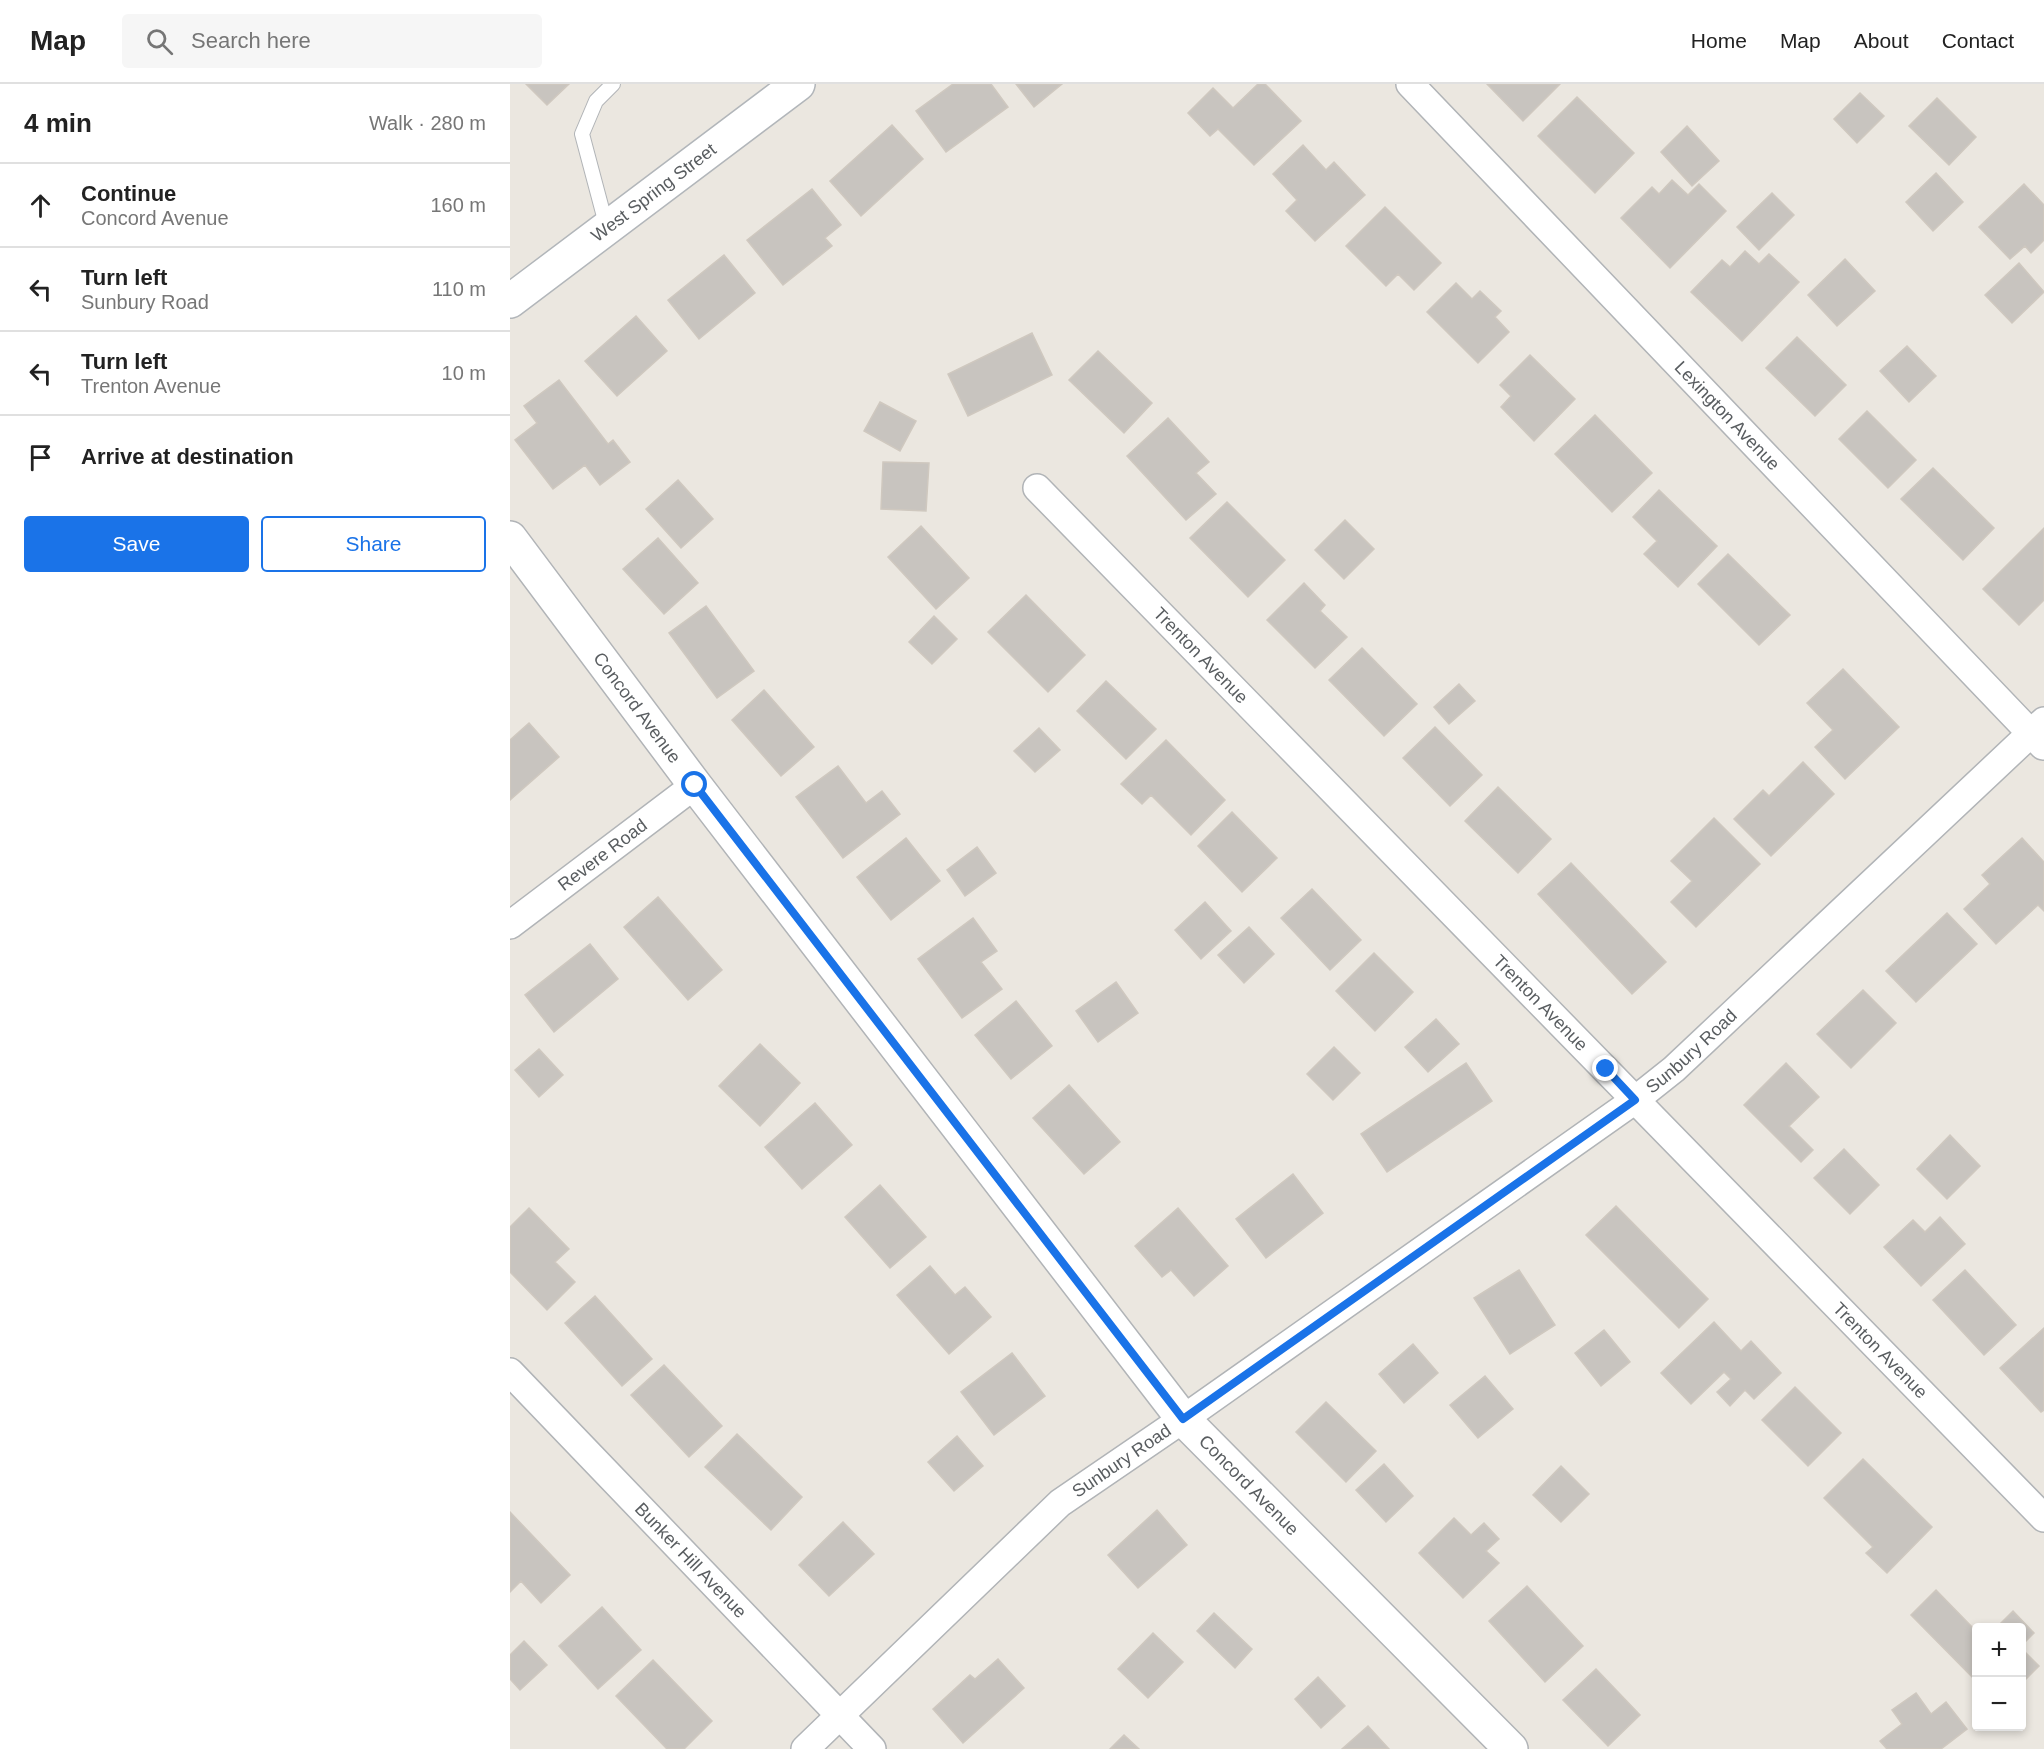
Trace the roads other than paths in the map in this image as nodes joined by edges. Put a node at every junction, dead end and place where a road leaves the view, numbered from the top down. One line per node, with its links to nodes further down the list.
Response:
1 (613, 84): 4 (lane)
2 (798, 84): 4 (street, West Spring Street)
3 (1410, 84): 8 (street, Lexington Avenue)
4 (607, 228): 5 (street, West Spring Street)
5 (510, 301)
6 (1037, 488): 11 (street, Trenton Avenue)
7 (510, 538): 9 (street, Concord Avenue)
8 (2040, 734): 11 (street, Sunbury Road)
9 (695, 785): 10 (street, Revere Road); 13 (street, Concord Avenue)
10 (510, 925)
11 (1635, 1100): 13 (street, Sunbury Road); 14 (street, Trenton Avenue)
12 (510, 1372): 15 (street, Bunker Hill Avenue)
13 (1183, 1419): 15 (street, Sunbury Road); 18 (street, Concord Avenue)
14 (2044, 1518)
15 (839, 1715): 16 (street, Sunbury Road); 17 (street, Bunker Hill Avenue)
16 (805, 1749)
17 (872, 1749)
18 (1511, 1749)

